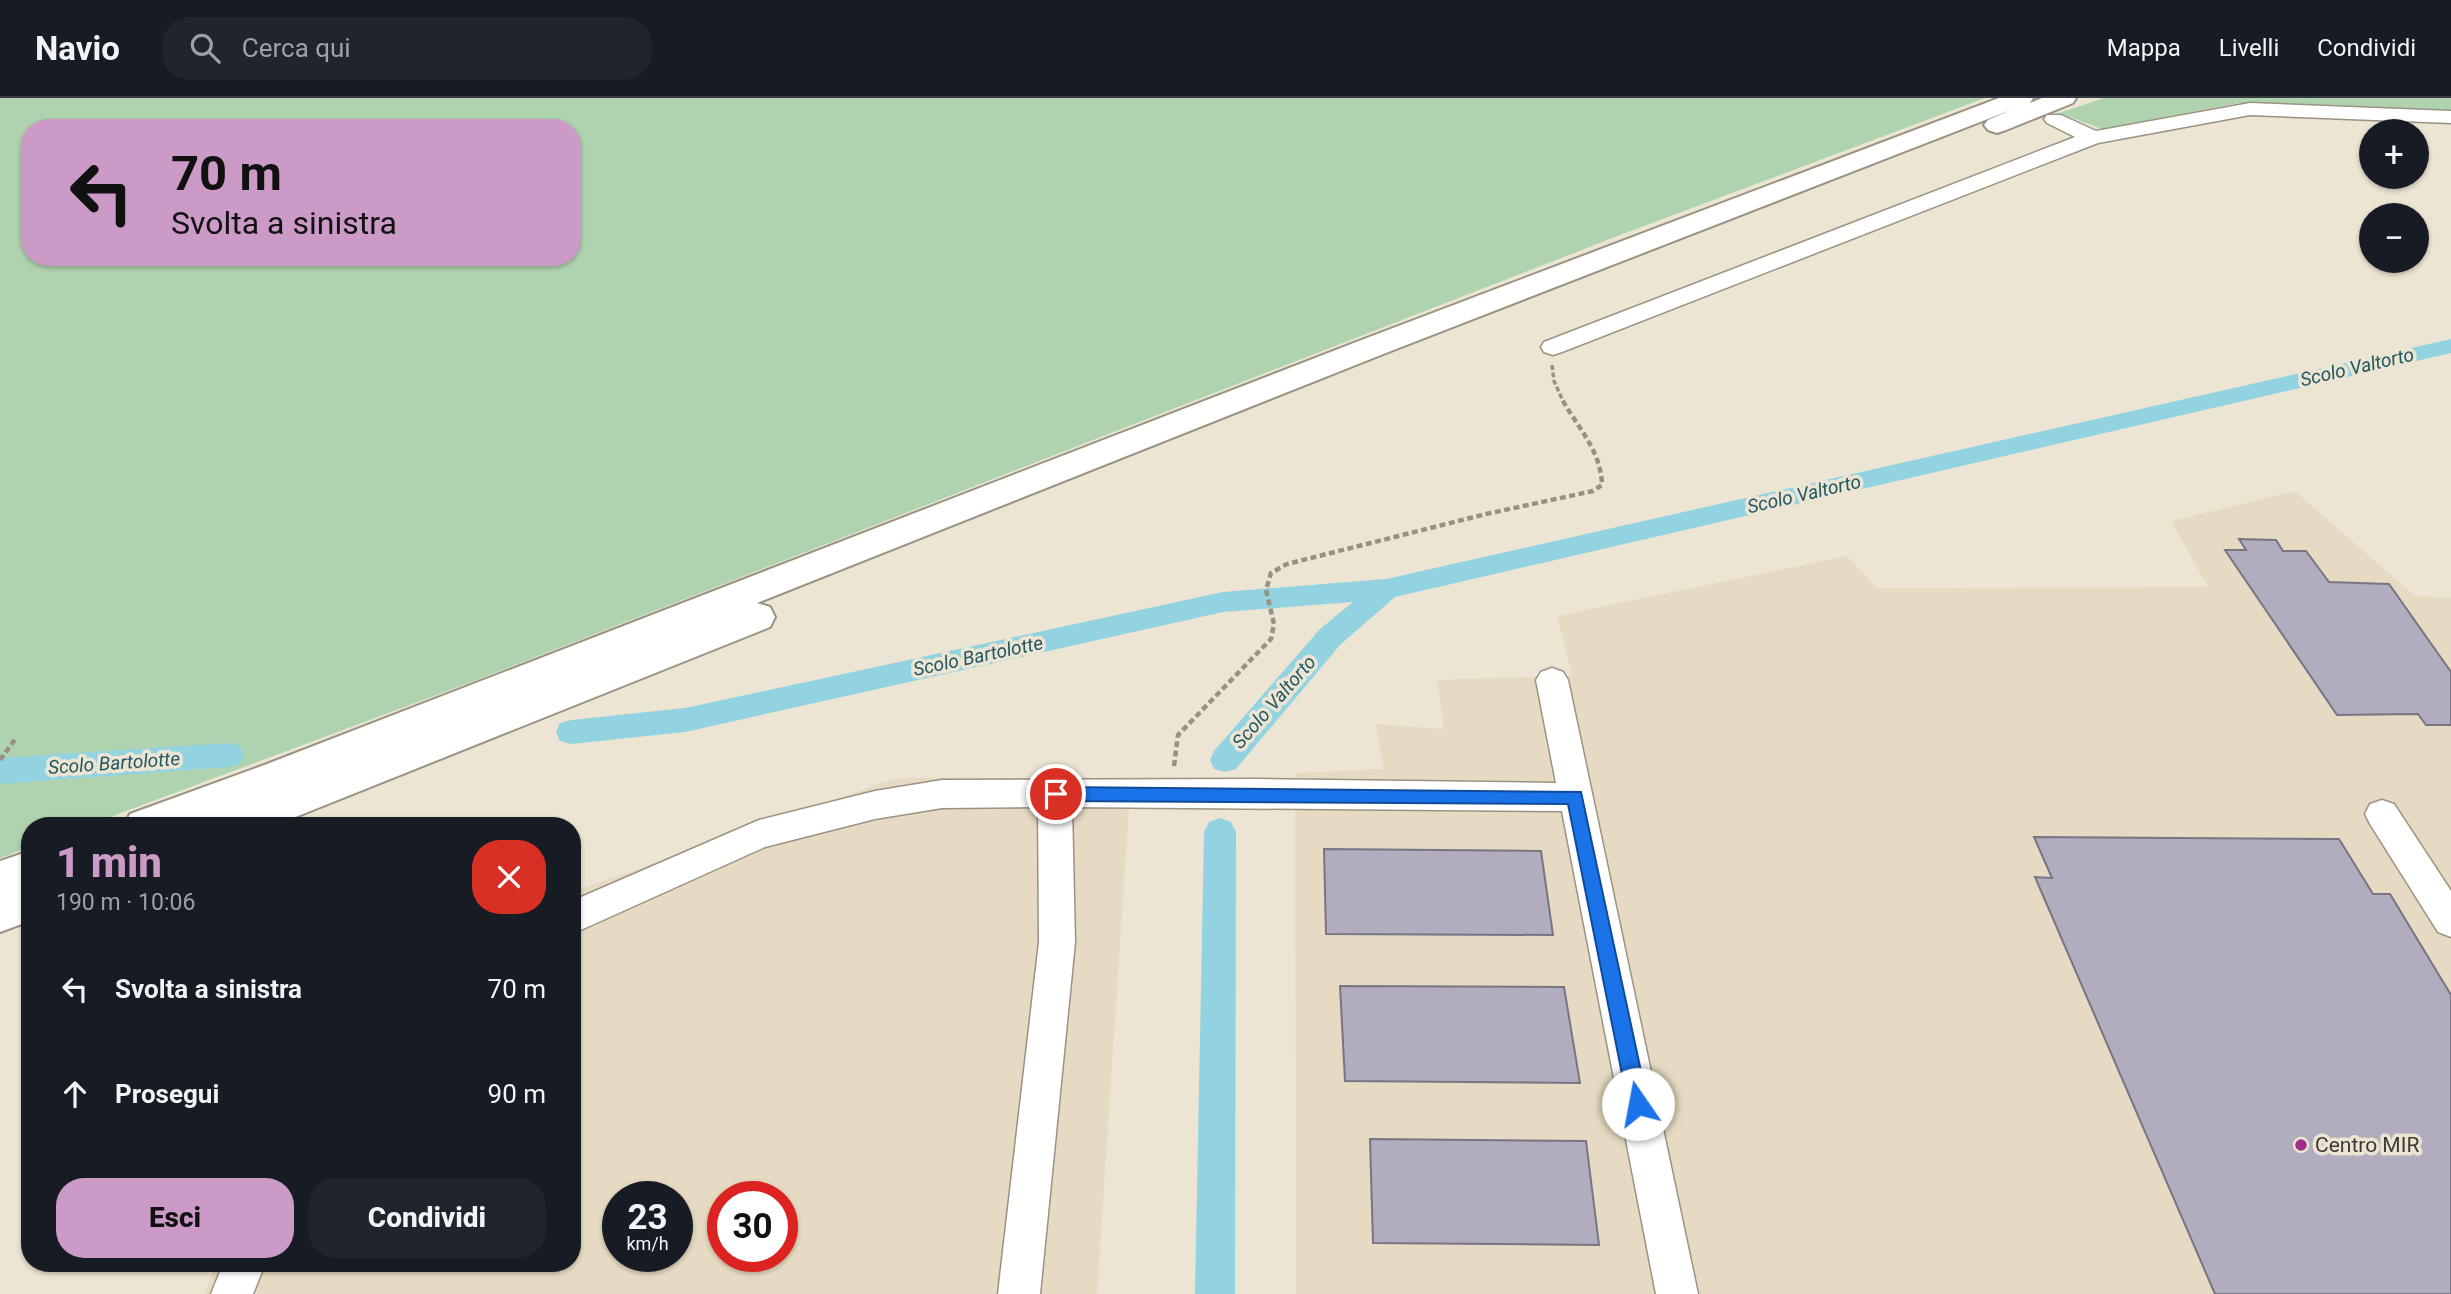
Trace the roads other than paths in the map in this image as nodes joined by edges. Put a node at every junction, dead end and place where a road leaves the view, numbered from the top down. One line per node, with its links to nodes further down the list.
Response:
1 (2021, 98): 10 (highway)
2 (2060, 104): 4 (street); 11 (highway)
3 (2451, 117): 4 (street)
4 (2093, 138): 5 (street)
5 (1553, 347)
6 (1552, 680): 8 (street)
7 (1056, 794): 8 (street); 16 (street); 20 (street)
8 (1575, 797): 21 (street)
9 (2382, 814): 17 (street)
10 (169, 817)
11 (251, 817)
12 (21, 872): 13 (highway)
13 (0, 880)
14 (21, 905): 15 (highway)
15 (0, 913)
16 (581, 914)
17 (2451, 921)
18 (241, 1272): 19 (street)
19 (232, 1294)
20 (1020, 1294)
21 (1677, 1294)

